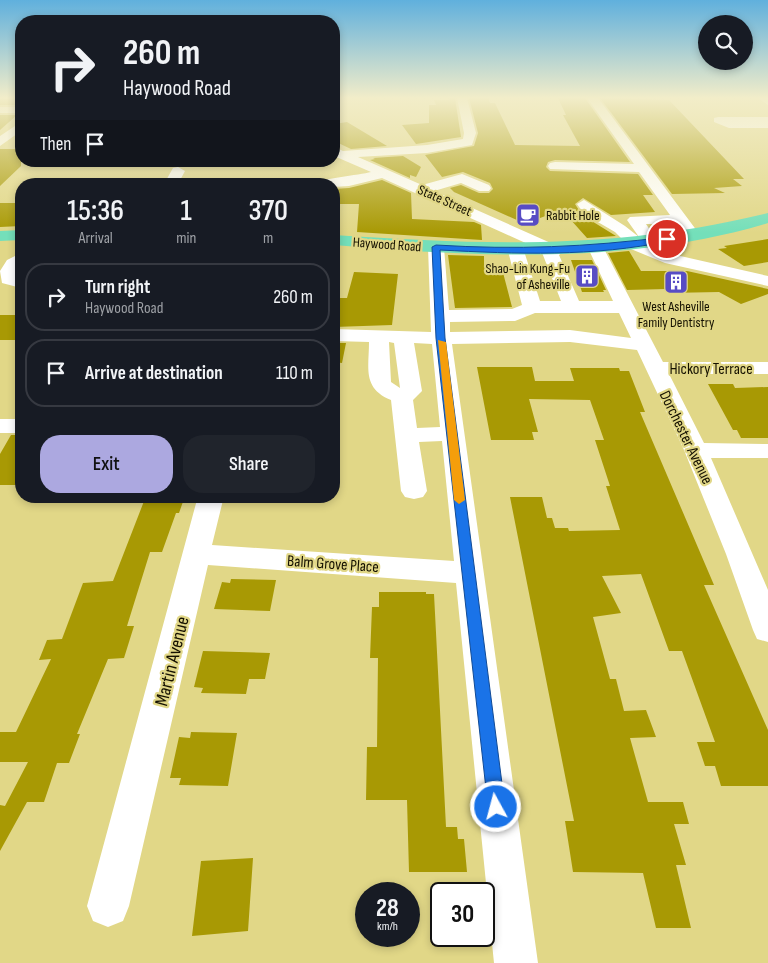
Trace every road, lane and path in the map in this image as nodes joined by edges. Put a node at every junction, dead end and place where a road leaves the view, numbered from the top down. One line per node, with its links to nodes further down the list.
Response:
1 (462, 143): 3 (street)
2 (625, 143): 6 (street)
3 (340, 153)
4 (340, 154): 8 (street, State Street)
5 (555, 166): 6 (street)
6 (643, 168): 15 (street)
7 (178, 171): 9 (street)
8 (384, 173): 10 (street); 12 (street, State Street)
9 (174, 178)
10 (340, 183)
11 (484, 188): 12 (street)
12 (421, 190): 23 (street, State Street)
13 (584, 204): 20 (street)
14 (768, 218): 17 (main road, Haywood Road)
15 (680, 219): 17 (street); 20 (street)
16 (15, 235): 18 (main road)
17 (692, 235): 20 (main road, Haywood Road)
18 (0, 236)
19 (340, 240): 21 (main road, Haywood Road)
20 (640, 243): 22 (main road, Haywood Road); 27 (street)
21 (436, 247): 24 (main road, Haywood Road); 33 (street)
22 (596, 248): 23 (main road, Haywood Road); 32 (street, Dorchester Avenue)
23 (552, 250): 24 (main road, Haywood Road); 31 (street)
24 (516, 251): 30 (street)
25 (15, 262): 28 (street)
26 (768, 263): 27 (street)
27 (732, 272): 29 (street)
28 (15, 281)
29 (768, 282)
30 (532, 307): 31 (street); 33 (street)
31 (572, 307): 32 (street)
32 (624, 307): 37 (street, Dorchester Avenue)
33 (441, 327): 36 (street); 37 (street); 43 (street)
34 (340, 335): 35 (street)
35 (379, 336): 36 (street); 40 (street)
36 (403, 336): 40 (street)
37 (643, 344): 38 (street, Dorchester Avenue)
38 (654, 368): 39 (street, Hickory Terrace); 45 (street, Dorchester Avenue)
39 (768, 368)
40 (400, 395): 44 (street)
41 (0, 426): 42 (street)
42 (15, 426)
43 (452, 434): 44 (street); 50 (street)
44 (406, 435): 47 (street)
45 (696, 450): 46 (street); 51 (street, Dorchester Avenue)
46 (768, 451)
47 (414, 491)
48 (209, 503): 49 (street, Martin Avenue)
49 (198, 554): 50 (street, Balm Grove Place); 52 (street, Martin Avenue)
50 (468, 573): 53 (street)
51 (768, 630)
52 (108, 906)
53 (516, 963)

